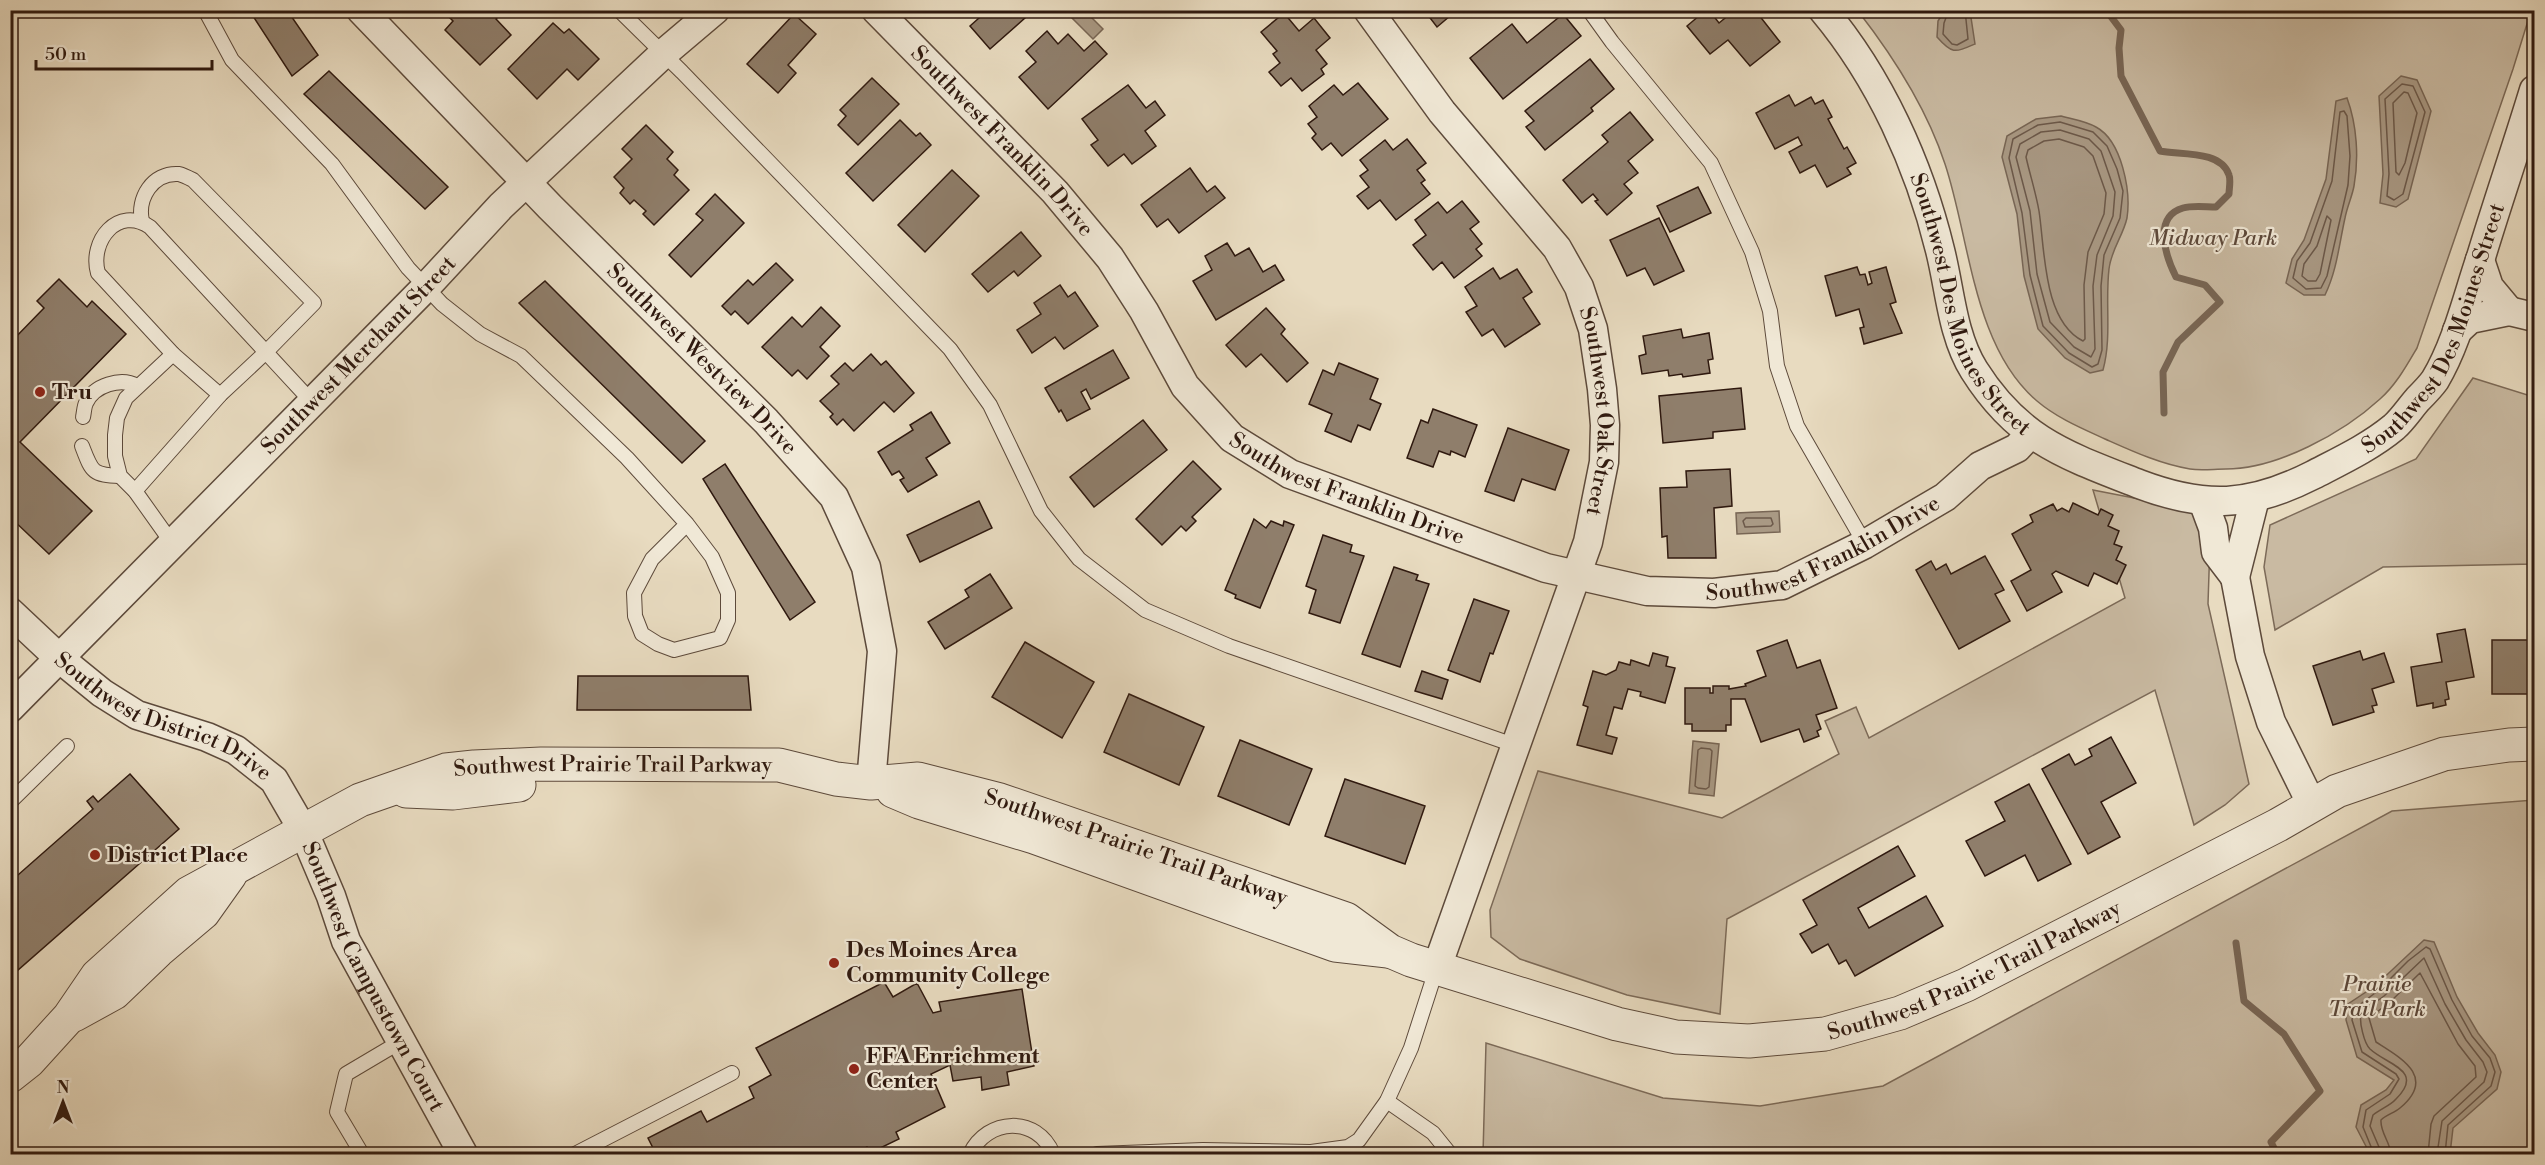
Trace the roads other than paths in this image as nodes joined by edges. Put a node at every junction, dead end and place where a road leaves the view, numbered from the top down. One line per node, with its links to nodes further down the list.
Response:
1 (205, 10): 14 (lane)
2 (361, 10): 11 (street, Southwest Westview Drive)
3 (619, 10): 9 (lane)
4 (714, 10): 9 (street, Southwest Merchant Street)
5 (876, 10): 34 (street, Southwest Franklin Drive)
6 (1368, 10): 34 (street, Southwest Oak Street)
7 (1589, 10): 33 (lane)
8 (1823, 10): 22 (street, Southwest Des Moines Street)
9 (663, 54): 11 (street, Southwest Merchant Street); 40 (lane)
10 (2535, 90): 13 (street, Southwest Des Moines Street)
11 (526, 182): 14 (street, Southwest Merchant Street); 42 (street, Southwest Westview Drive)
12 (142, 221): 17 (lane); 17 (lane); 18 (lane)
13 (2480, 260): 15 (street); 16 (street, Southwest Des Moines Street)
14 (426, 287): 21 (street, Southwest Merchant Street); 31 (lane)
15 (2522, 314): 16 (street)
16 (2457, 331): 29 (street, Southwest Des Moines Street)
17 (266, 352): 20 (lane); 21 (lane)
18 (173, 354): 19 (lane); 20 (lane)
19 (136, 386): 23 (lane); 27 (lane)
20 (219, 395): 28 (lane)
21 (312, 402): 32 (street, Southwest Merchant Street)
22 (1998, 405): 24 (street, Southwest Des Moines Street); 26 (street, Southwest Franklin Drive)
23 (83, 417)
24 (2030, 434): 26 (street, Southwest Franklin Drive); 30 (street, Southwest Des Moines Street)
25 (82, 446): 27 (lane)
26 (1980, 466): 33 (street, Southwest Franklin Drive)
27 (120, 476): 28 (lane)
28 (135, 491): 32 (lane)
29 (2255, 498): 30 (street, Southwest Des Moines Street); 35 (street)
30 (2203, 501): 35 (street)
31 (687, 524): 31 (lane)
32 (172, 543): 37 (street, Southwest Merchant Street)
33 (1865, 544): 34 (street, Southwest Franklin Drive)
34 (1576, 577): 40 (street, Southwest Oak Street)
35 (2235, 577): 44 (street)
36 (10, 612): 37 (street, Southwest District Drive)
37 (59, 658): 38 (street, Southwest Merchant Street); 45 (street, Southwest District Drive)
38 (10, 708)
39 (2535, 744): 44 (street, Southwest Prairie Trail Parkway)
40 (1514, 745): 46 (street, Southwest Oak Street)
41 (67, 746): 43 (lane)
42 (871, 783): 45 (street, Southwest Prairie Trail Parkway); 46 (street, Southwest Prairie Trail Parkway)
43 (10, 802)
44 (2312, 805): 46 (street, Southwest Prairie Trail Parkway)
45 (303, 830): 47 (street, Southwest Campustown Court); 49 (street, Southwest Prairie Trail Parkway)
46 (1437, 967): 50 (lane)
47 (399, 1042): 51 (lane); 52 (street, Southwest Campustown Court)
48 (732, 1073): 53 (lane)
49 (10, 1076)
50 (1387, 1101): 56 (lane); 57 (lane)
51 (362, 1155)
52 (463, 1155)
53 (575, 1155)
54 (970, 1155): 55 (lane)
55 (1053, 1155)
56 (1096, 1155)
57 (1450, 1155)

